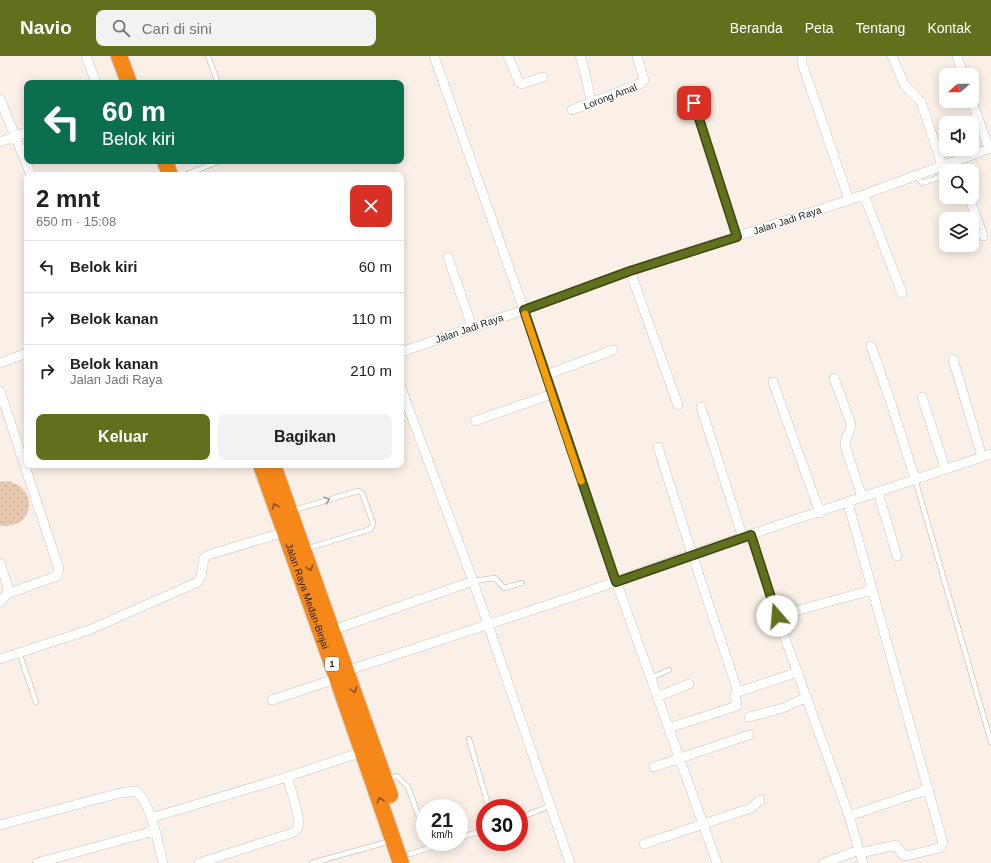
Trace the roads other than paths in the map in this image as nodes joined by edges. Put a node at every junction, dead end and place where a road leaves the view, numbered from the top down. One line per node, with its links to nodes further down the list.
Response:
1 (86, 56): 14 (street)
2 (119, 56): 15 (highway)
3 (127, 56): 16 (highway)
4 (208, 56): 17 (lane)
5 (434, 56): 43 (street)
6 (508, 56): 13 (street)
7 (580, 56): 19 (street)
8 (637, 56): 19 (street, Lorong Amal)
9 (892, 56): 29 (street)
10 (957, 56): 12 (street)
11 (802, 59): 36 (street)
12 (961, 68)
13 (543, 77)
14 (95, 80)
15 (128, 80)
16 (136, 80)
17 (217, 80)
18 (0, 99): 24 (street)
19 (592, 102): 22 (street, Lorong Amal)
20 (694, 103): 39 (street)
21 (975, 108): 26 (street)
22 (572, 110)
23 (24, 133): 24 (street)
24 (15, 136): 25 (street); 27 (street)
25 (0, 142)
26 (990, 149): 30 (street, Jalan Jadi Raya)
27 (24, 158)
28 (212, 164): 32 (lane)
29 (950, 164)
30 (952, 164)
31 (939, 168): 33 (street, Jalan Jadi Raya)
32 (192, 172)
33 (916, 175): 34 (lane); 35 (street, Jalan Jadi Raya)
34 (939, 178)
35 (864, 194): 36 (street, Jalan Jadi Raya); 42 (street)
36 (849, 200): 39 (street, Jalan Jadi Raya)
37 (972, 204): 38 (street)
38 (983, 236)
39 (737, 237): 41 (street, Jalan Jadi Raya)
40 (448, 256): 44 (street)
41 (630, 271): 43 (street, Jalan Jadi Raya); 58 (street)
42 (902, 293)
43 (524, 310): 44 (street, Jalan Jadi Raya); 51 (street)
44 (472, 327): 47 (street, Jalan Jadi Raya)
45 (871, 346): 68 (street)
46 (614, 350): 51 (street)
47 (404, 351)
48 (24, 353): 50 (street)
49 (953, 358): 62 (street)
50 (0, 363)
51 (546, 375): 55 (street)
52 (834, 378): 70 (street)
53 (773, 382): 73 (street)
54 (0, 391): 63 (street)
55 (552, 394): 60 (street); 81 (street)
56 (404, 396): 80 (street)
57 (922, 397): 67 (street)
58 (678, 405)
59 (701, 407): 75 (street)
60 (475, 421)
61 (658, 447): 77 (street)
62 (987, 456): 67 (street)
63 (24, 463)
64 (26, 468): 84 (street)
65 (262, 468): 74 (highway, Jalan Raya Medan-Binjai / 1, one-way to 65)
66 (274, 468): 72 (highway, Jalan Raya Medan-Binjai / 1)
67 (945, 468): 68 (street)
68 (915, 479): 69 (street); 105 (lane)
69 (878, 492): 70 (street); 78 (street)
70 (862, 497): 71 (street)
71 (848, 503): 73 (street); 83 (street)
72 (289, 511): 76 (highway, Jalan Raya Medan-Binjai / 1); 76 (lane, one-way to 76)
73 (820, 513): 75 (street)
74 (284, 532): 89 (street); 93 (highway, Jalan Raya Medan-Binjai / 1)
75 (747, 537): 77 (street); 86 (street)
76 (303, 550): 88 (highway, Jalan Raya Medan-Binjai / 1, one-way to 88)
77 (692, 554): 81 (street); 96 (street)
78 (897, 556)
79 (0, 563): 84 (street)
80 (473, 582): 82 (lane); 87 (street); 88 (street)
81 (616, 582): 87 (street); 94 (street)
82 (522, 583)
83 (872, 590): 86 (street); 111 (street)
84 (7, 594): 85 (street)
85 (0, 602)
86 (777, 616): 92 (street)
87 (488, 625): 93 (street); 114 (street)
88 (332, 630): 93 (highway, Jalan Raya Medan-Binjai / 1)
89 (18, 652): 90 (street); 100 (lane)
90 (0, 659)
91 (669, 670): 94 (lane)
92 (798, 672): 96 (street); 98 (street)
93 (340, 675): 99 (street); 106 (highway, Jalan Raya Medan-Binjai / 1)
94 (650, 678): 97 (street)
95 (689, 684): 97 (street)
96 (738, 692): 102 (street)
97 (657, 697): 102 (street)
98 (807, 697): 101 (street); 117 (street)
99 (272, 700)
100 (36, 702)
101 (749, 717)
102 (669, 728): 107 (street)
103 (749, 735): 107 (street)
104 (469, 738): 112 (lane)
105 (991, 742)
106 (369, 750): 109 (street); 110 (highway, Jalan Raya Medan-Binjai / 1); 122 (highway, Jalan Raya Medan-Binjai / 1, one-way to 106)
107 (680, 758): 108 (street); 120 (street)
108 (654, 767)
109 (287, 777): 118 (street); 129 (street)
110 (384, 778): 115 (lane); 126 (highway, Jalan Raya Medan-Binjai / 1)
111 (929, 789): 117 (street); 125 (street)
112 (486, 799)
113 (760, 800): 120 (street)
114 (550, 806): 116 (lane); 131 (street)
115 (416, 809)
116 (528, 815)
117 (850, 816): 125 (street)
118 (151, 818): 119 (street); 121 (street)
119 (0, 825)
120 (705, 825): 123 (street); 132 (street)
121 (154, 831): 127 (street); 128 (street)
122 (394, 840): 126 (highway, Jalan Raya Medan-Binjai / 1); 130 (lane)
123 (644, 844)
124 (423, 851): 126 (lane)
125 (860, 851): 133 (street); 134 (street)
126 (408, 860)
127 (37, 863)
128 (163, 863)
129 (199, 863)
130 (312, 863)
131 (570, 863)
132 (717, 863)
133 (824, 863)
134 (863, 863)

